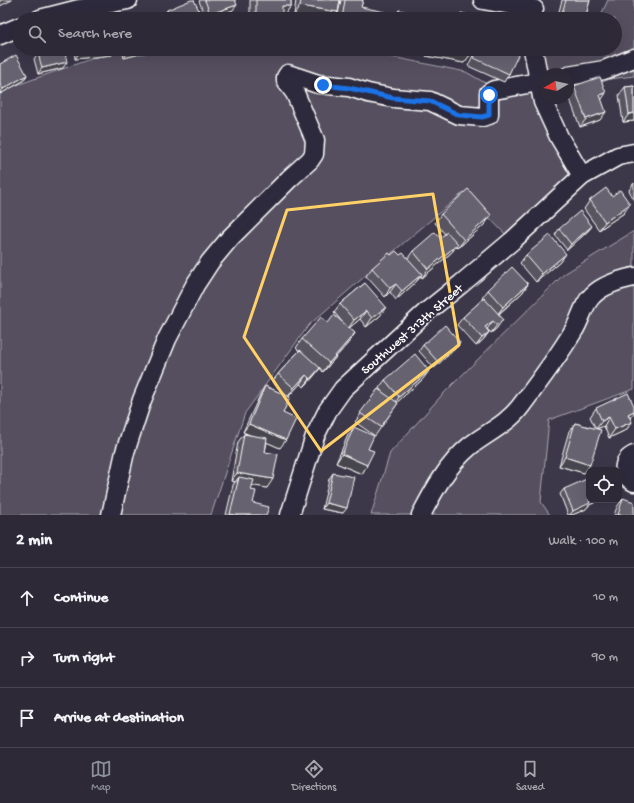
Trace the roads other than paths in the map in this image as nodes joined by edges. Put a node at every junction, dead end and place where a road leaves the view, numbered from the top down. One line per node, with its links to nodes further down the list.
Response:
1 (128, 0): 4 (street)
2 (483, 0): 3 (street)
3 (535, 9)
4 (65, 12)
5 (12, 30): 6 (street)
6 (0, 35)
7 (535, 56): 9 (street)
8 (634, 58): 10 (street)
9 (538, 68)
10 (574, 75)
11 (538, 82): 18 (street)
12 (544, 104): 14 (street)
13 (634, 153): 14 (street, Southwest 313th Street)
14 (582, 176): 19 (street, Southwest 313th Street)
15 (634, 277): 20 (street)
16 (634, 455): 17 (street)
17 (634, 482)
18 (111, 515)
19 (290, 515)
20 (421, 515)

